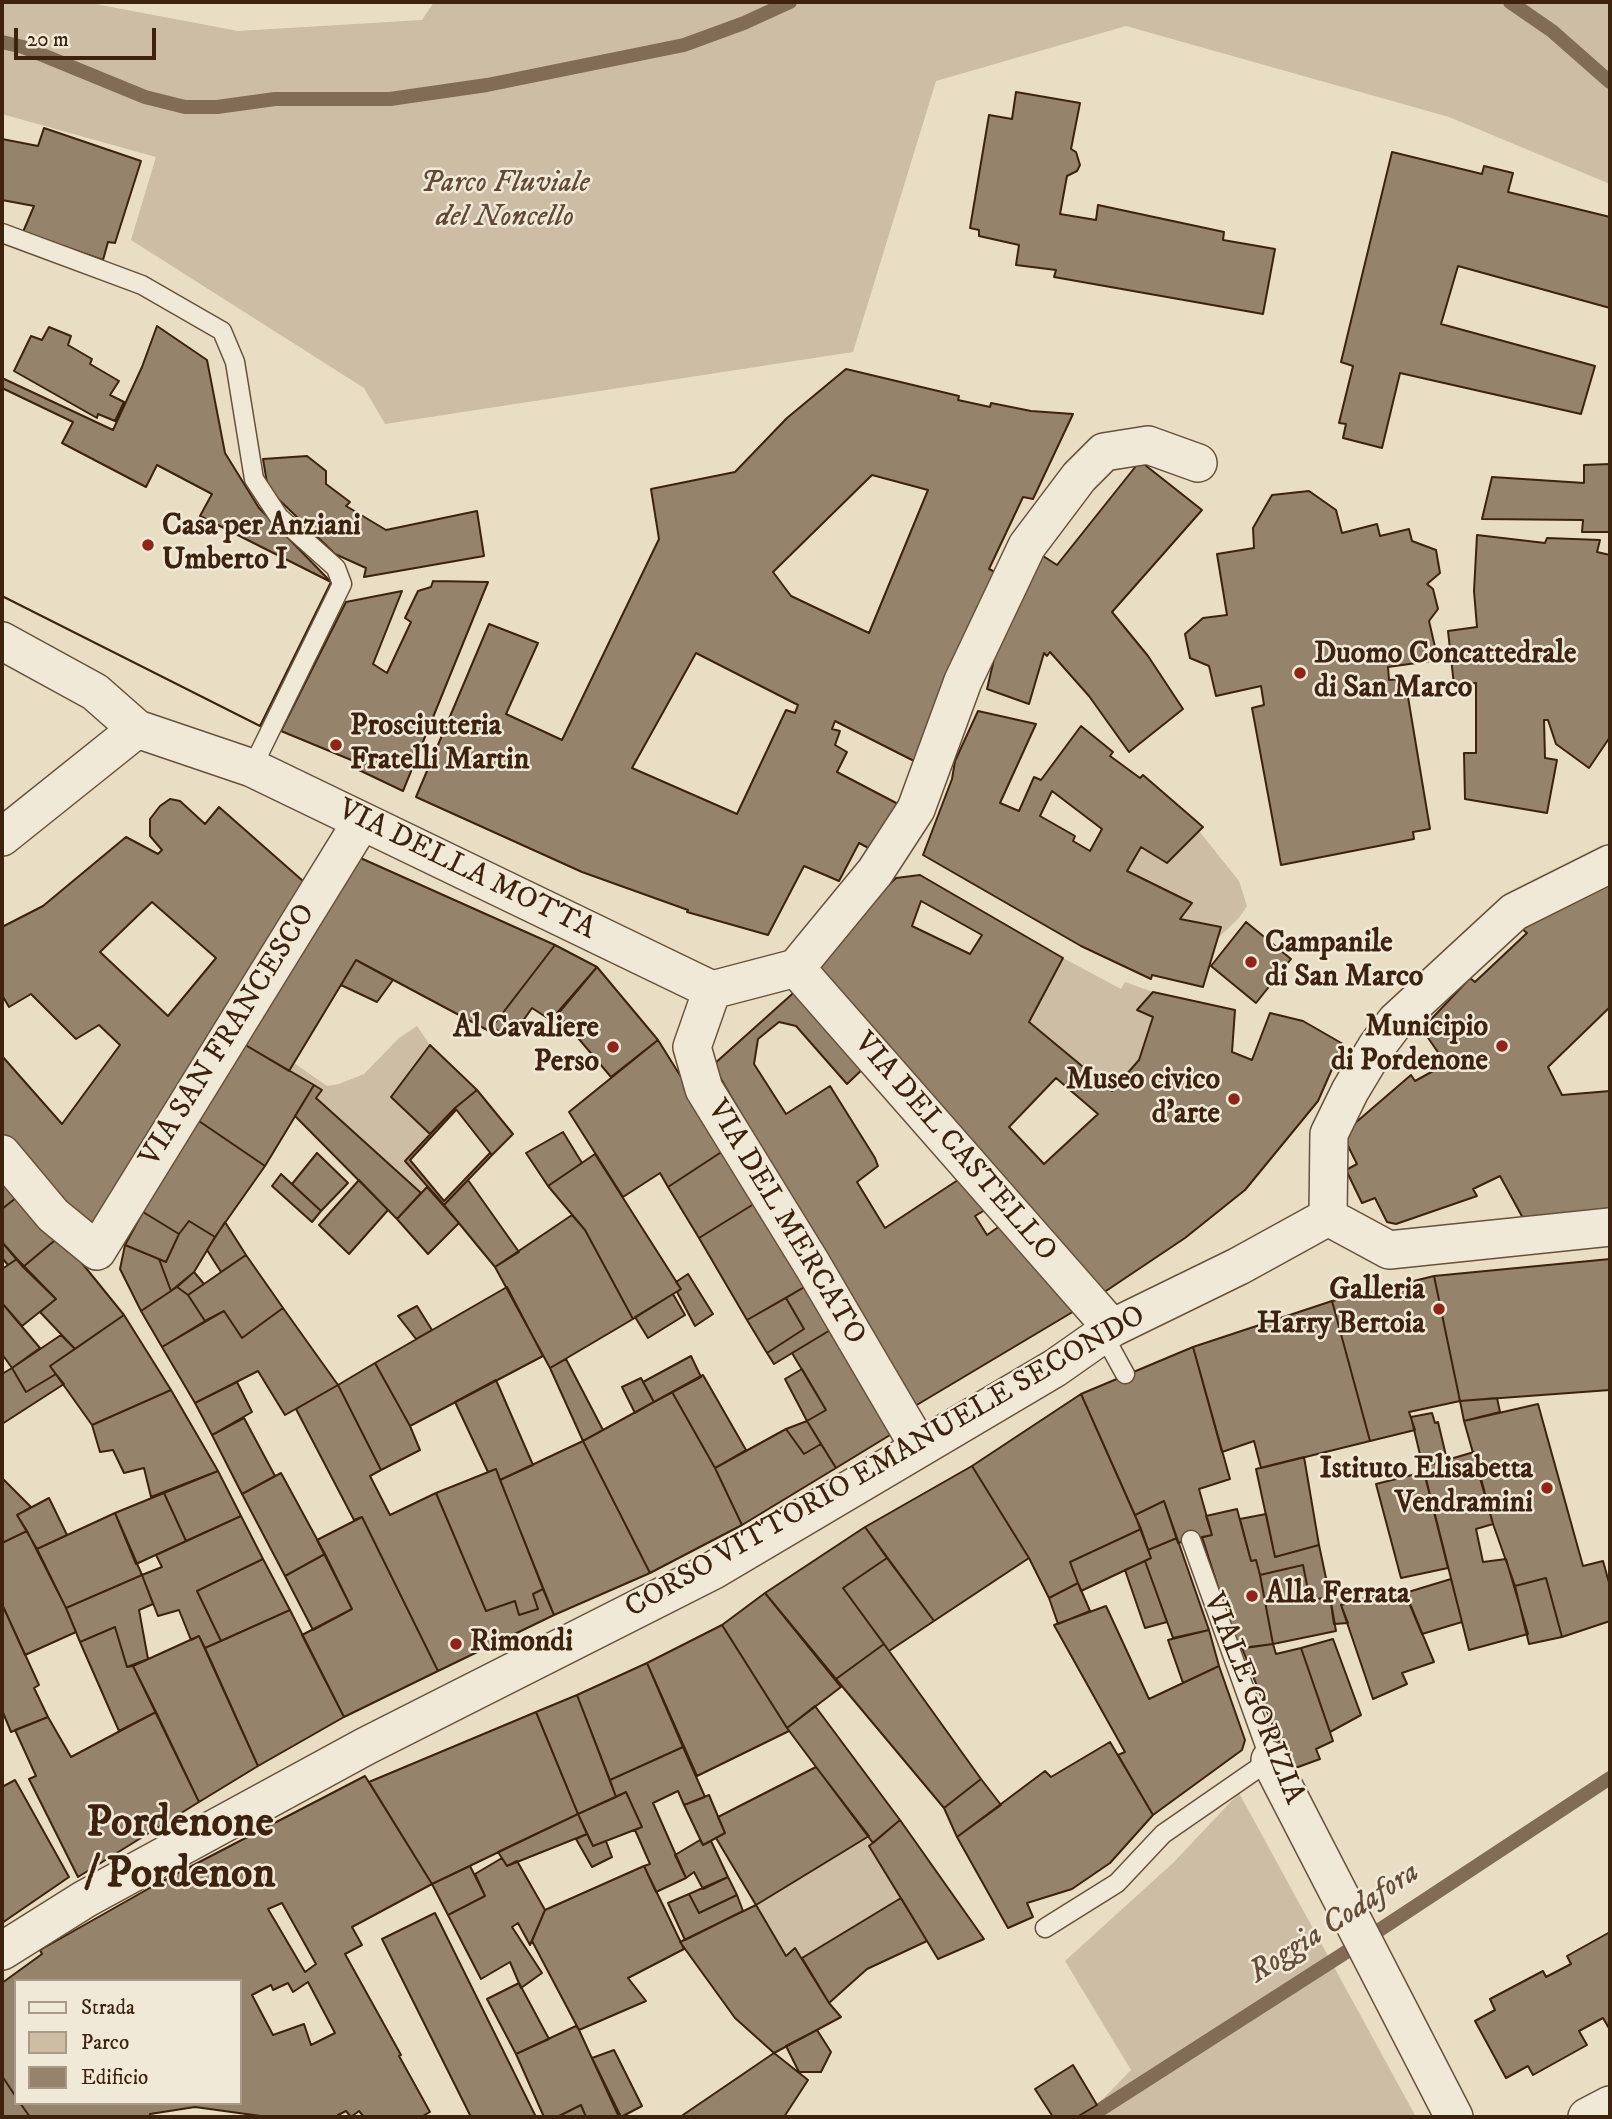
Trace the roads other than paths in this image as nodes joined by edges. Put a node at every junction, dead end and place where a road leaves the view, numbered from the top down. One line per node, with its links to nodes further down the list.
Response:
1 (2, 233): 5 (lane)
2 (1198, 463): 9 (street)
3 (2, 641): 4 (street)
4 (137, 729): 5 (street, VIA DELLA MOTTA); 7 (street)
5 (252, 768): 6 (street, VIA DELLA MOTTA)
6 (362, 821): 10 (street, VIA DELLA MOTTA); 11 (street, VIA SAN FRANCESCO)
7 (2, 837)
8 (1610, 864): 12 (street)
9 (796, 968): 10 (street); 14 (street, VIA DEL CASTELLO)
10 (712, 990): 16 (street, VIA DEL MERCATO)
11 (2, 1154)
12 (1328, 1217): 13 (street); 14 (street, CORSO VITTORIO EMANUELE SECONDO)
13 (1610, 1227)
14 (1108, 1331): 15 (lane); 16 (street, CORSO VITTORIO EMANUELE SECONDO)
15 (1125, 1374)
16 (919, 1447): 20 (street, CORSO VITTORIO EMANUELE SECONDO)
17 (1191, 1540): 18 (lane, VIALE GORIZIA)
18 (1270, 1760): 19 (lane); 22 (street, VIALE GORIZIA)
19 (1045, 1928)
20 (2, 1951)
21 (1610, 2105): 23 (street)
22 (1454, 2117)
23 (1587, 2117)

